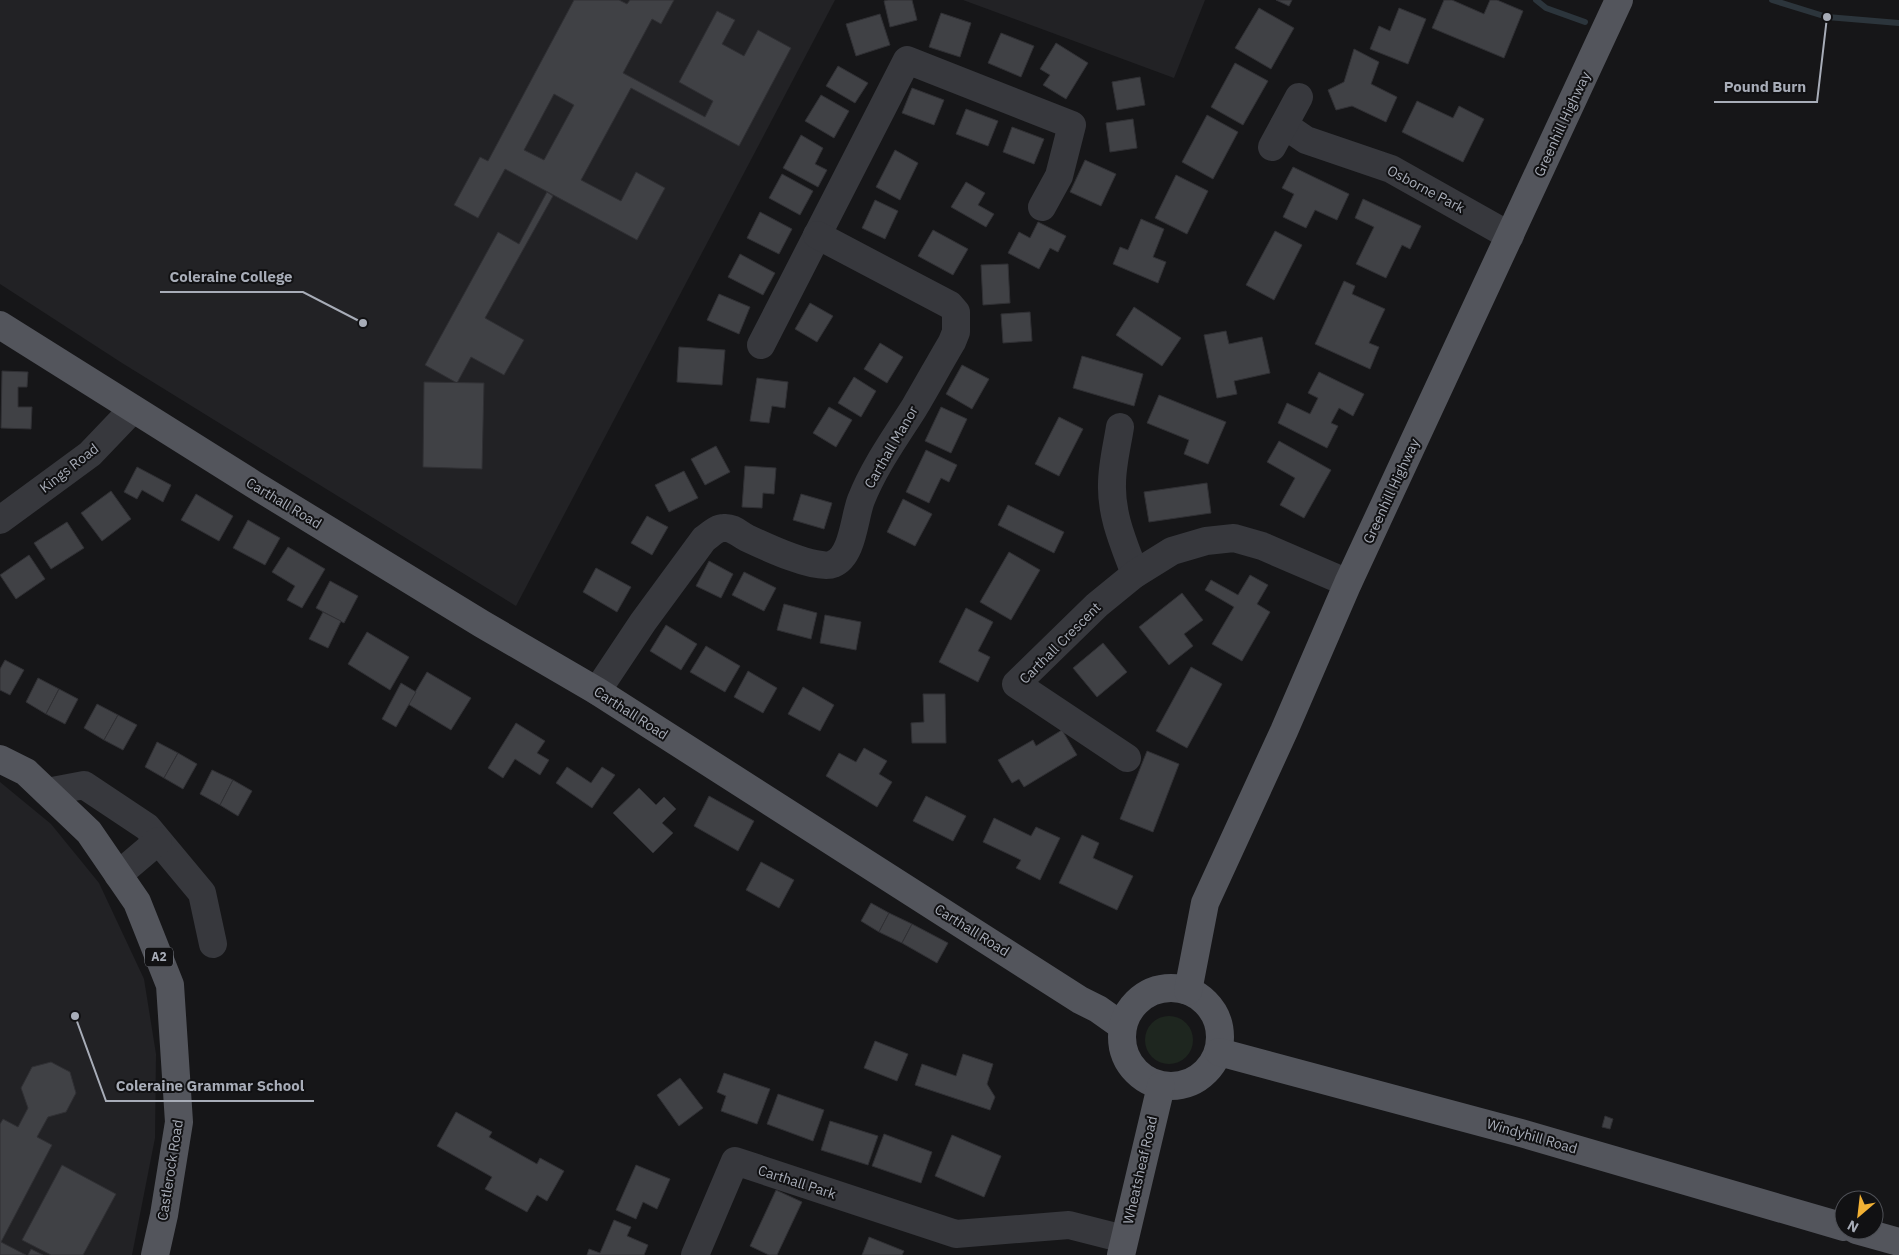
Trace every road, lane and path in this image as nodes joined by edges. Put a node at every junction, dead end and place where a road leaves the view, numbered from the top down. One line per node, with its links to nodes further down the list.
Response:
1 (1619, 0): 5 (main road, Greenhill Highway)
2 (1299, 96): 5 (street, Osborne Park)
3 (1042, 207): 4 (street)
4 (818, 235): 7 (street); 13 (street, Carthall Manor)
5 (1510, 236): 12 (main road, Greenhill Highway)
6 (0, 325): 8 (main road, Carthall Road)
7 (761, 345)
8 (133, 409): 10 (street, Kings Road); 13 (main road, Carthall Road)
9 (1125, 443): 11 (street)
10 (0, 520)
11 (1135, 574): 12 (street, Carthall Crescent); 14 (street, Carthall Crescent)
12 (1348, 583): 20 (main road, Greenhill Highway)
13 (596, 691): 21 (main road, Carthall Road)
14 (1127, 758)
15 (0, 759): 16 (main road, Castlerock Road / A2)
16 (47, 792): 17 (street); 18 (main road, Castlerock Road / A2)
17 (158, 841): 18 (street); 19 (street)
18 (118, 874): 29 (main road, Castlerock Road / A2)
19 (214, 944)
20 (1188, 991): 21 (main road); 22 (main road)
21 (1122, 1026): 23 (main road)
22 (1218, 1052): 23 (main road); 24 (main road, Windyhill Road)
23 (1161, 1086): 28 (main road, Wheatsheaf Road)
24 (1834, 1224)
25 (1884, 1238): 26 (main road)
26 (1899, 1242)
27 (953, 1245): 28 (street, Carthall Park); 30 (street, Carthall Park)
28 (1122, 1247)
29 (155, 1255)
30 (695, 1255)

